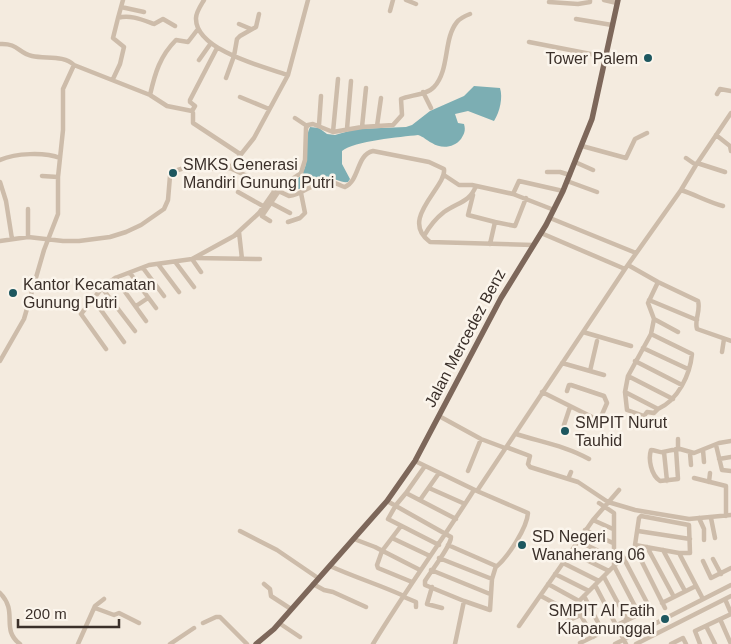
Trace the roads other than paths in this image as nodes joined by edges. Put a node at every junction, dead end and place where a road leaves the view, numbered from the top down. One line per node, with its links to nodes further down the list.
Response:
1 (123, 0): 11 (street)
2 (204, 0): 21 (street)
3 (308, 0): 31 (street)
4 (393, 0): 12 (street)
5 (406, 0): 10 (street)
6 (590, 0): 8 (street)
7 (604, 0): 9 (street)
8 (549, 2)
9 (618, 2): 19 (main road, Jalan Mercedez Benz)
10 (416, 4)
11 (121, 7): 13 (street); 16 (street)
12 (390, 10)
13 (144, 12)
14 (259, 14): 22 (street)
15 (470, 14): 38 (street)
16 (118, 18): 20 (street); 32 (street)
17 (576, 19): 19 (street)
18 (239, 24): 22 (street)
19 (612, 25): 28 (main road, Jalan Mercedez Benz)
20 (176, 26)
21 (198, 29): 24 (street); 40 (street)
22 (251, 29): 27 (street)
23 (529, 42): 28 (street)
24 (211, 43): 26 (street); 29 (street)
25 (0, 44): 30 (street)
26 (217, 48): 27 (street); 46 (street)
27 (234, 56): 31 (street); 33 (street)
28 (606, 57): 57 (main road, Jalan Mercedez Benz)
29 (199, 60)
30 (74, 64): 32 (street); 60 (street)
31 (288, 75): 45 (street)
32 (113, 78): 40 (street)
33 (226, 78)
34 (338, 79): 54 (street)
35 (351, 81): 53 (street)
36 (366, 88): 51 (street)
37 (731, 91): 39 (street)
38 (423, 92): 44 (street); 52 (street)
39 (717, 94)
40 (150, 95): 46 (street)
41 (321, 96): 50 (street)
42 (240, 97): 45 (street)
43 (381, 98): 52 (street)
44 (431, 108)
45 (269, 109): 59 (street)
46 (192, 111): 59 (street)
47 (731, 113): 56 (street)
48 (295, 118): 49 (street)
49 (307, 126): 50 (street); 77 (street)
50 (319, 126): 54 (street)
51 (362, 126): 52 (street); 53 (street)
52 (377, 126)
53 (347, 129): 54 (street)
54 (332, 132)
55 (647, 133): 57 (street)
56 (716, 135): 58 (street); 64 (street)
57 (582, 146): 63 (main road, Jalan Mercedez Benz)
58 (730, 151)
59 (240, 154): 65 (street)
60 (60, 158): 62 (street); 72 (street)
61 (686, 158): 64 (street)
62 (0, 160)
63 (575, 162): 66 (street); 70 (main road, Jalan Mercedez Benz)
64 (696, 164): 68 (street); 76 (street)
65 (230, 168): 77 (street); 102 (street)
66 (593, 170)
67 (547, 172): 70 (street)
68 (725, 172)
69 (444, 175): 75 (street); 81 (street); 99 (street)
70 (570, 175): 73 (main road, Jalan Mercedez Benz)
71 (42, 176): 72 (street)
72 (58, 177): 102 (street)
73 (567, 181): 78 (main road, Jalan Mercedez Benz); 80 (street)
74 (0, 182): 89 (street)
75 (476, 186): 82 (street); 83 (street)
76 (681, 190): 87 (street); 106 (street)
77 (276, 191): 81 (street); 85 (street); 86 (street)
78 (563, 191): 83 (street); 90 (main road, Jalan Mercedez Benz)
79 (238, 192): 86 (street)
80 (597, 192)
81 (301, 193): 95 (street)
82 (473, 194): 96 (street); 99 (street)
83 (513, 194): 84 (street)
84 (526, 198): 90 (street); 96 (street)
85 (271, 203): 92 (street); 94 (street)
86 (263, 206): 97 (street)
87 (723, 206)
88 (28, 209): 100 (street)
89 (7, 210): 91 (street); 101 (street)
90 (554, 210): 93 (main road, Jalan Mercedez Benz)
91 (0, 211)
92 (290, 213)
93 (550, 218): 98 (main road, Jalan Mercedez Benz); 106 (street)
94 (270, 221)
95 (288, 222)
96 (495, 222): 104 (street)
97 (239, 232): 107 (street); 108 (street)
98 (541, 233): 105 (main road, Jalan Mercedez Benz); 112 (street)
99 (424, 236): 104 (street)
100 (28, 237): 101 (street); 102 (street)
101 (12, 239): 103 (street)
102 (48, 240): 142 (street)
103 (0, 241)
104 (490, 244): 105 (street)
105 (533, 245): 156 (main road, Jalan Mercedez Benz)
106 (636, 253): 112 (street)
107 (193, 259): 108 (street); 110 (street); 114 (street)
108 (242, 259): 109 (street)
109 (260, 259)
110 (176, 263): 111 (street); 118 (street)
111 (158, 264): 113 (street); 120 (street)
112 (627, 267): 117 (street); 131 (street)
113 (144, 268): 115 (street); 121 (street)
114 (201, 272)
115 (130, 273): 116 (street); 122 (street)
116 (115, 278): 119 (street); 125 (street)
117 (658, 282): 124 (street); 128 (street)
118 (194, 287)
119 (102, 288): 123 (street); 130 (street)
120 (179, 292)
121 (164, 296)
122 (148, 298): 125 (street); 126 (street)
123 (93, 299): 137 (street); 140 (street)
124 (649, 300): 127 (street); 128 (street)
125 (136, 306): 129 (street)
126 (156, 308)
127 (654, 319): 132 (street); 133 (street)
128 (697, 320): 134 (street)
129 (146, 321)
130 (135, 332)
131 (583, 332): 138 (street); 144 (street)
132 (678, 332)
133 (651, 334): 139 (street); 145 (street)
134 (724, 339): 136 (street); 141 (street)
135 (597, 341): 146 (street)
136 (731, 341)
137 (124, 342)
138 (631, 346)
139 (643, 348): 143 (street); 145 (street)
140 (106, 349)
141 (722, 352)
142 (0, 361)
143 (635, 361): 148 (street); 149 (street)
144 (562, 363): 146 (street); 150 (street)
145 (688, 369): 149 (street)
146 (590, 371): 147 (street)
147 (604, 375)
148 (628, 376): 152 (street); 153 (street)
149 (682, 384): 153 (street)
150 (542, 392): 154 (street); 158 (street)
151 (567, 392): 154 (street)
152 (625, 392): 155 (street); 155 (street)
153 (673, 400): 155 (street)
154 (570, 407): 157 (street)
155 (658, 409)
156 (439, 416): 159 (street); 171 (main road, Jalan Mercedez Benz)
157 (564, 425)
158 (516, 434): 163 (street); 169 (street)
159 (481, 438): 163 (street); 176 (street)
160 (678, 439): 164 (street)
161 (731, 441): 162 (street)
162 (716, 445): 165 (street); 170 (street)
163 (506, 448): 181 (street); 186 (street)
164 (677, 449): 166 (street); 167 (street); 182 (street)
165 (703, 450): 167 (street); 172 (street)
166 (664, 452): 182 (street); 182 (street)
167 (690, 453): 173 (street)
168 (731, 457): 170 (street)
169 (589, 459)
170 (719, 459): 175 (street)
171 (415, 462): 174 (street); 189 (main road, Jalan Mercedez Benz)
172 (704, 462)
173 (692, 465)
174 (425, 466): 178 (street); 187 (street)
175 (731, 470)
176 (468, 471)
177 (572, 472): 181 (street)
178 (439, 473): 184 (street); 186 (street)
179 (710, 473): 183 (street)
180 (694, 478): 183 (street)
181 (568, 479): 190 (street)
182 (667, 481)
183 (709, 482): 194 (street)
184 (429, 488): 188 (street); 191 (street)
185 (618, 490): 190 (street)
186 (476, 491): 191 (street); 228 (street)
187 (406, 493): 188 (street); 193 (street)
188 (420, 500): 197 (street)
189 (387, 502): 193 (street); 207 (main road, Jalan Mercedez Benz)
190 (608, 502): 192 (street); 195 (street)
191 (465, 504): 197 (street)
192 (602, 505): 198 (street); 200 (street)
193 (396, 506): 199 (street); 204 (street)
194 (729, 516): 196 (street)
195 (699, 518): 196 (street); 209 (street)
196 (711, 518): 206 (street)
197 (456, 519): 204 (street)
198 (592, 520): 200 (street); 201 (street)
199 (400, 526): 205 (street); 212 (street)
200 (614, 529): 211 (street)
201 (585, 530): 210 (street); 211 (street)
202 (240, 531): 236 (street)
203 (638, 531): 208 (street); 208 (street); 214 (street)
204 (447, 533): 212 (street); 213 (street)
205 (392, 538): 217 (street); 220 (street)
206 (715, 538)
207 (354, 539): 217 (street); 226 (main road, Jalan Mercedez Benz)
208 (690, 539): 219 (street)
209 (704, 540)
210 (578, 541): 218 (street); 222 (street)
211 (613, 542): 222 (street)
212 (439, 545): 220 (street)
213 (448, 545): 221 (street); 228 (street)
214 (634, 545): 215 (street); 261 (street)
215 (647, 547): 216 (street); 255 (street)
216 (663, 550): 219 (street); 248 (street)
217 (382, 551): 230 (street); 239 (street)
218 (570, 552): 225 (street); 232 (street)
219 (679, 553): 245 (street)
220 (430, 556): 230 (street)
221 (439, 558): 231 (street); 237 (street)
222 (613, 558): 227 (street)
223 (713, 559): 234 (street)
224 (703, 561): 234 (street)
225 (562, 563): 233 (street); 238 (street)
226 (330, 566): 236 (main road, Jalan Mercedez Benz); 251 (street)
227 (614, 566): 232 (street); 269 (street); 269 (street)
228 (496, 567): 237 (street)
229 (731, 568): 234 (street)
230 (420, 570): 239 (street)
231 (431, 570): 246 (street); 250 (street)
232 (609, 571): 235 (street)
233 (555, 574): 242 (street); 247 (street)
234 (721, 574)
235 (604, 577): 238 (street); 272 (street)
236 (318, 578): 241 (main road, Jalan Mercedez Benz)
237 (492, 579): 250 (street)
238 (599, 581): 244 (street)
239 (412, 582): 251 (street)
240 (264, 584): 267 (street)
241 (313, 584): 262 (street); 267 (main road, Jalan Mercedez Benz)
242 (548, 584): 252 (street); 260 (street)
243 (731, 585): 257 (street)
244 (595, 586): 247 (street); 279 (street)
245 (696, 586): 248 (street); 257 (street)
246 (432, 588): 259 (street); 265 (street)
247 (589, 591): 253 (street)
248 (685, 591): 255 (street)
249 (0, 592): 289 (street)
250 (490, 594): 259 (street)
251 (404, 596): 263 (street); 294 (street)
252 (541, 596): 260 (street); 277 (street)
253 (584, 596): 260 (street); 282 (street)
254 (731, 596): 258 (street)
255 (674, 597): 261 (street)
256 (104, 599): 264 (street)
257 (703, 599): 286 (street)
258 (725, 599): 268 (street); 287 (street)
259 (464, 601): 295 (street)
260 (577, 603): 270 (street)
261 (662, 603): 266 (street)
262 (366, 607)
263 (416, 607)
264 (95, 608): 274 (street); 290 (street)
265 (442, 608)
266 (665, 608)
267 (291, 609): 276 (main road, Jalan Mercedez Benz)
268 (731, 613): 271 (street)
269 (639, 614): 272 (street)
270 (581, 615): 273 (street); 278 (street)
271 (720, 619): 280 (street); 302 (street)
272 (627, 620): 279 (street)
273 (567, 621)
274 (138, 623)
275 (204, 623): 292 (street)
276 (279, 624): 284 (street); 293 (main road, Jalan Mercedez Benz)
277 (519, 626)
278 (587, 626): 283 (street); 285 (street)
279 (616, 626): 282 (street); 286 (street)
280 (706, 626): 300 (street); 301 (street)
281 (194, 628): 291 (street)
282 (604, 632): 285 (street)
283 (573, 633)
284 (300, 637)
285 (593, 637): 288 (street)
286 (625, 642): 296 (street)
287 (643, 642): 297 (street)
288 (580, 643)
289 (20, 644)
290 (78, 644)
291 (170, 644)
292 (247, 644)
293 (256, 644)
294 (375, 644)
295 (455, 644)
296 (615, 644)
297 (636, 644)
298 (672, 644): 299 (street)
299 (686, 644)
300 (700, 644)
301 (715, 644)
302 (731, 644)

